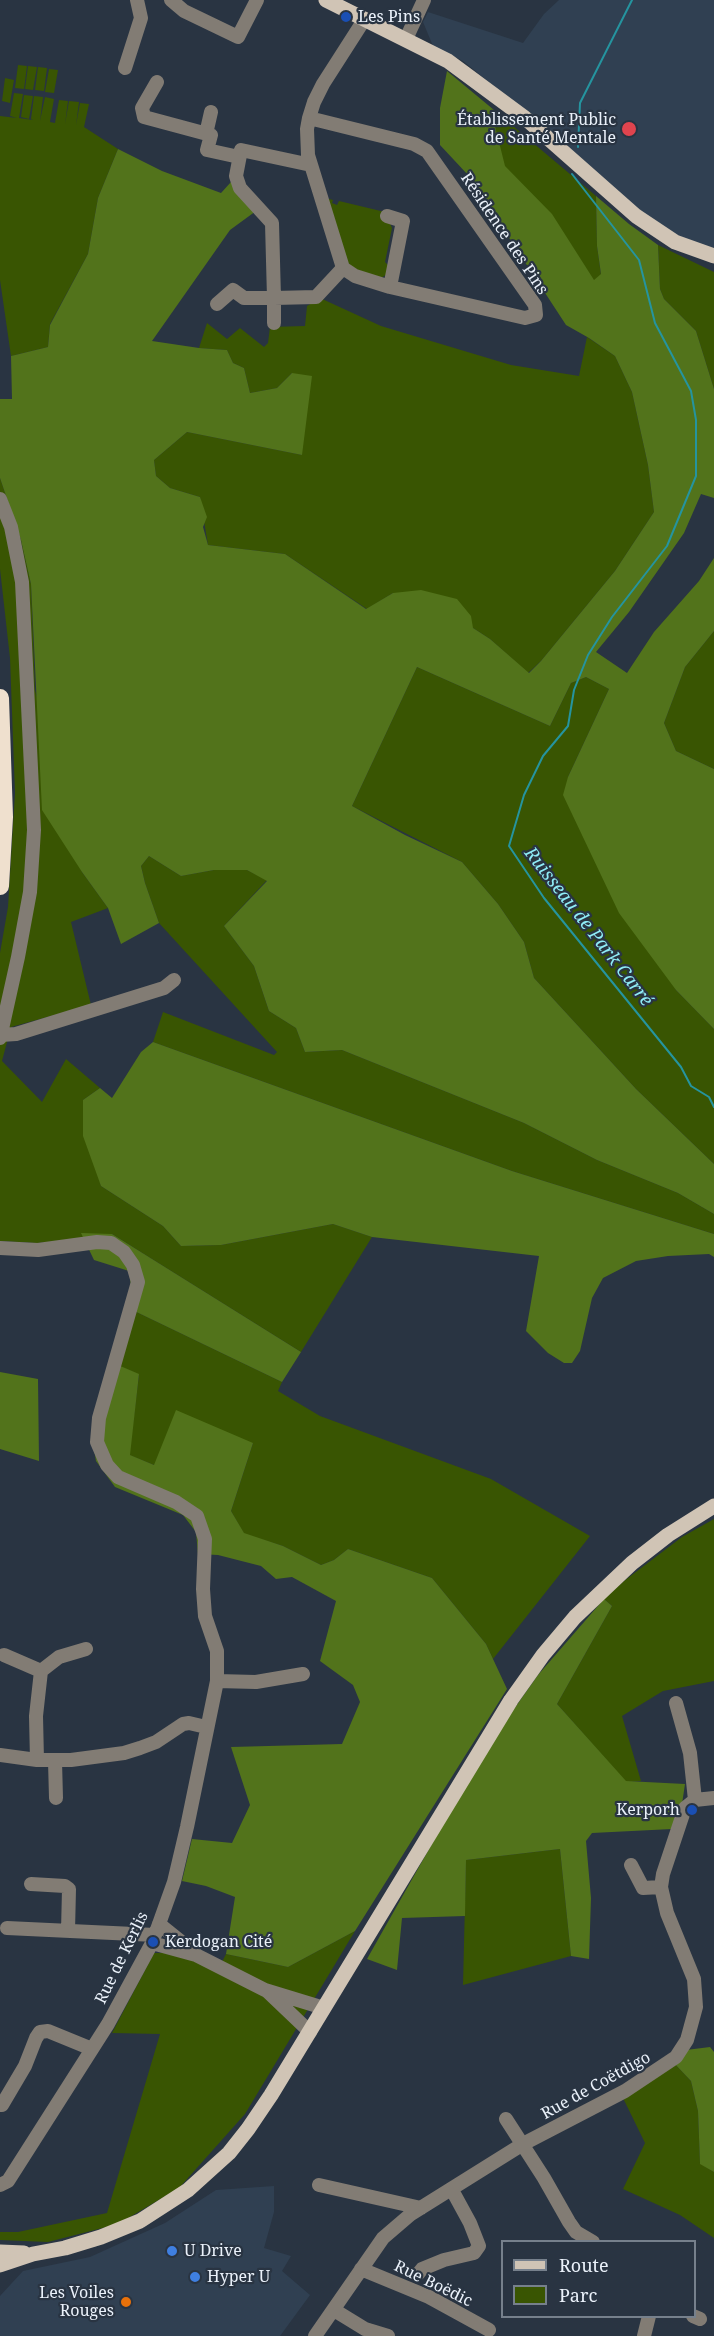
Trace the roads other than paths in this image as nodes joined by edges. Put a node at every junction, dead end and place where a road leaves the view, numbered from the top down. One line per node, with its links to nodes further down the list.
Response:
1 (137, 0): 8 (street)
2 (171, 0): 3 (street)
3 (257, 0)
4 (326, 0): 6 (main road)
5 (424, 0): 7 (street)
6 (364, 20): 7 (main road); 11 (street)
7 (406, 39): 16 (main road)
8 (125, 68)
9 (157, 82): 12 (street)
10 (211, 112): 12 (street)
11 (309, 118): 14 (street); 18 (street, Résidence des Pins)
12 (206, 134): 13 (street)
13 (239, 158): 14 (street); 19 (street)
14 (311, 165): 17 (street)
15 (387, 216): 18 (street)
16 (714, 255)
17 (343, 268): 18 (street, Résidence des Pins); 19 (street)
18 (390, 287)
19 (274, 297): 20 (street); 21 (street)
20 (217, 304)
21 (274, 323)
22 (0, 499): 26 (street)
23 (0, 698): 24 (highway)
24 (0, 886)
25 (174, 980): 26 (street)
26 (0, 1036)
27 (0, 1248): 33 (street, Rue de Kerlis)
28 (714, 1506): 50 (main road)
29 (86, 1649): 31 (street)
30 (4, 1654): 31 (street)
31 (41, 1671): 37 (street)
32 (303, 1674): 33 (street)
33 (217, 1681): 35 (street, Rue de Kerlis)
34 (676, 1703): 41 (street)
35 (206, 1727): 38 (street); 47 (street, Rue de Kerlis)
36 (0, 1755): 37 (street)
37 (37, 1760): 38 (street)
38 (56, 1761): 39 (street)
39 (56, 1798)
40 (714, 1798): 41 (street)
41 (695, 1800): 44 (street, Rue de Coëtdigo)
42 (631, 1866): 44 (street)
43 (31, 1884): 46 (street)
44 (661, 1887): 55 (street, Rue de Coëtdigo)
45 (7, 1928): 46 (street)
46 (68, 1931): 47 (street)
47 (155, 1934): 48 (street); 48 (street); 52 (street, Rue de Kerlis)
48 (196, 1955): 49 (street)
49 (265, 1990): 50 (street); 51 (street)
50 (324, 2008): 51 (main road)
51 (310, 2032): 62 (main road)
52 (92, 2049): 53 (street); 56 (street, Rue de Kerlis)
53 (0, 2105)
54 (506, 2119): 55 (street)
55 (523, 2144): 58 (street, Rue de Coëtdigo); 60 (street)
56 (0, 2185)
57 (319, 2185): 59 (street)
58 (452, 2190): 59 (street, Rue de Coëtdigo); 65 (street)
59 (421, 2208): 64 (street, Rue de Coëtdigo)
60 (591, 2240)
61 (0, 2252): 62 (main road)
62 (33, 2254): 63 (main road)
63 (0, 2265)
64 (362, 2270): 66 (street, Rue de Coëtdigo); 68 (street, Rue Boëdic)
65 (418, 2274)
66 (334, 2310): 69 (street, Rue de Coëtdigo); 70 (street)
67 (648, 2318): 71 (street)
68 (489, 2330)
69 (315, 2336)
70 (388, 2336)
71 (644, 2336)

